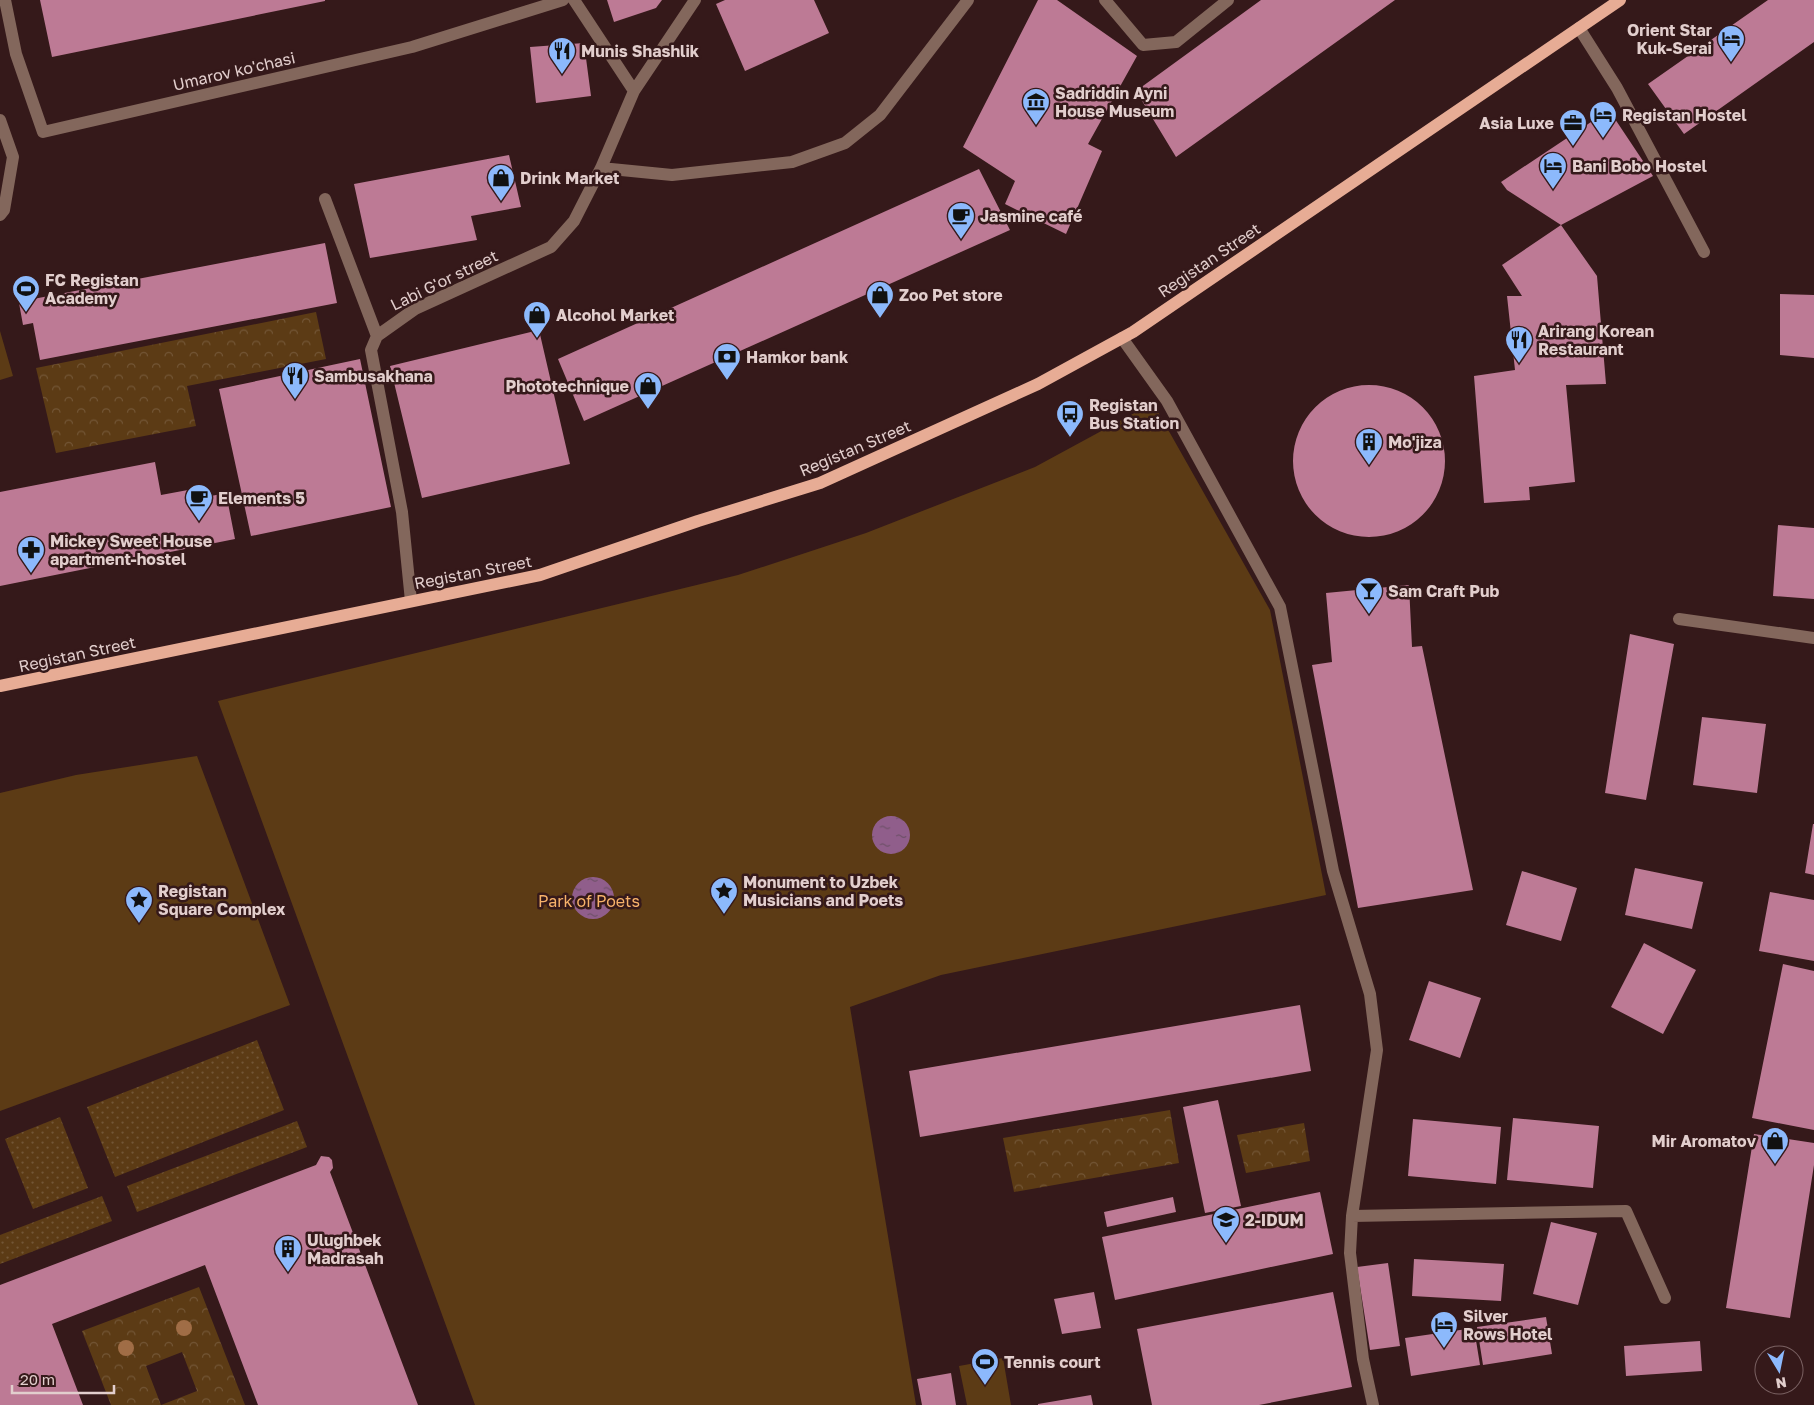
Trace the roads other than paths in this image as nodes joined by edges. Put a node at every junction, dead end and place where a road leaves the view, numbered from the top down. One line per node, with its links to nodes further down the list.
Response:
1 (5, 0): 2 (street, Umarov ko'chasi)
2 (563, 0)
3 (574, 0): 10 (street)
4 (695, 0): 10 (street, Labi G'or street)
5 (968, 0): 12 (street)
6 (1105, 0): 7 (street)
7 (1228, 0)
8 (1620, 0): 9 (main road, Registan Street)
9 (1579, 28): 15 (street); 17 (main road, Registan Street)
10 (634, 91): 12 (street, Labi G'or street)
11 (0, 120): 14 (street)
12 (601, 168): 16 (street, Labi G'or street)
13 (325, 199): 16 (street)
14 (0, 215)
15 (1704, 252)
16 (377, 336): 18 (street)
17 (1122, 338): 18 (main road, Registan Street); 22 (street)
18 (411, 601): 21 (main road, Registan Street)
19 (1679, 619): 20 (street)
20 (1814, 638)
21 (0, 686)
22 (1352, 1216): 23 (street); 24 (street)
23 (1665, 1298)
24 (1373, 1405)

